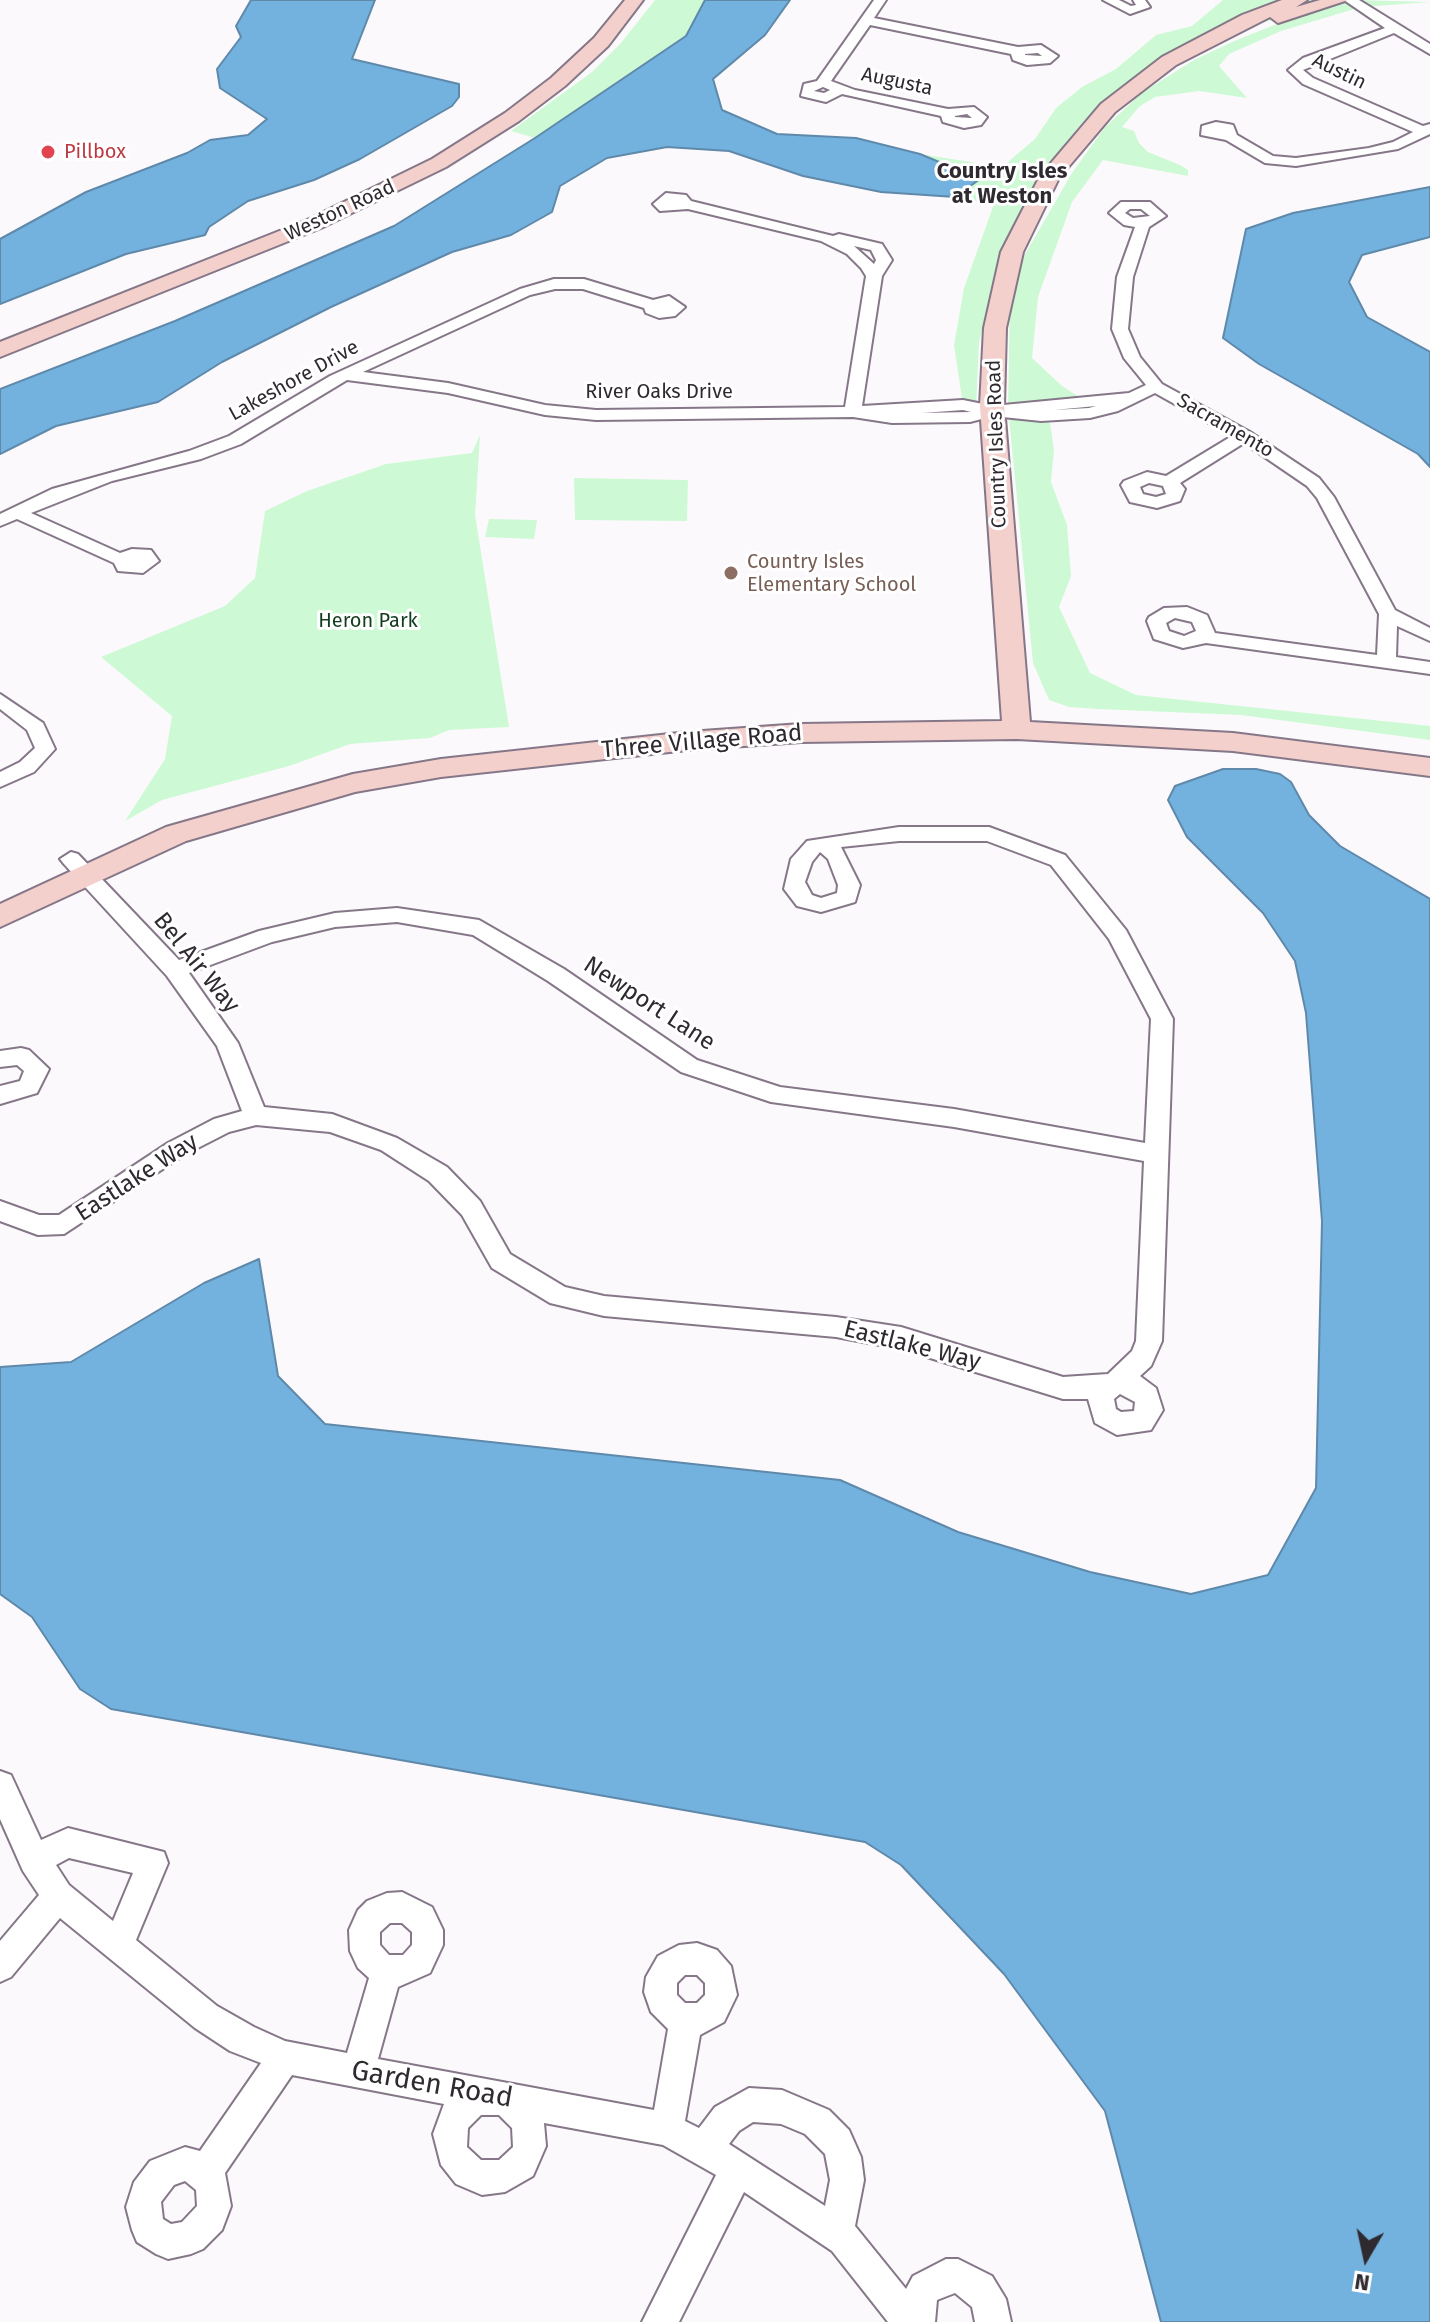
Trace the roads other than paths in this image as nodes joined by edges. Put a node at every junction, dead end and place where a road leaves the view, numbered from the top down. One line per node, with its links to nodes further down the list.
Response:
1 (634, 0): 23 (street, Weston Road)
2 (880, 0): 8 (street)
3 (1114, 0): 4 (street)
4 (1139, 0)
5 (1298, 0): 11 (street, Country Isles Road)
6 (1339, 0): 11 (street, Country Isles Road)
7 (1350, 0): 9 (street)
8 (865, 20): 13 (street); 14 (street)
9 (1393, 29): 12 (street); 17 (street, Austin)
10 (574, 41): 22 (street, Weston Road)
11 (1198, 46): 28 (street, Country Isles Road)
12 (1430, 50)
13 (1018, 51)
14 (824, 83): 15 (street); 15 (street)
15 (839, 90): 16 (street, Augusta)
16 (948, 113)
17 (1426, 129): 18 (street)
18 (1229, 136)
19 (686, 204): 29 (street)
20 (1143, 224): 26 (street, Sacramento)
21 (652, 305): 24 (street, Lakeshore Drive)
22 (0, 331)
23 (0, 350)
24 (386, 355): 25 (street, Lakeshore Drive); 27 (street, River Oaks Drive)
25 (345, 375): 27 (street, River Oaks Drive); 32 (street, Lakeshore Drive)
26 (1156, 387): 28 (street, River Oaks Drive); 30 (street, Sacramento)
27 (467, 392): 29 (street, River Oaks Drive)
28 (993, 411): 29 (street, River Oaks Drive); 40 (street, Country Isles Road)
29 (853, 412)
30 (1244, 436): 31 (street); 34 (street, Sacramento)
31 (1169, 482)
32 (8, 516): 33 (street)
33 (122, 560)
34 (1388, 614): 35 (street); 37 (street)
35 (1430, 635)
36 (1203, 637): 37 (street)
37 (1386, 662): 38 (street)
38 (1430, 668)
39 (0, 700): 43 (street)
40 (1016, 723): 41 (street, Three Village Road); 42 (street, Three Village Road); 45 (street, Three Village Road)
41 (1430, 752)
42 (1430, 767)
43 (0, 780)
44 (824, 844): 52 (street, Eastlake Way)
45 (78, 867): 46 (street, Three Village Road); 47 (street, Three Village Road); 48 (street, Bel Air Way)
46 (0, 895)
47 (0, 916)
48 (175, 970): 51 (street, Bel Air Way); 52 (street, Newport Lane)
49 (0, 1059): 50 (street)
50 (0, 1095)
51 (256, 1116): 52 (street, Eastlake Way); 53 (street, Eastlake Way)
52 (1158, 1154)
53 (0, 1211)
54 (0, 1785): 55 (street, Garden Road)
55 (34, 1860): 56 (street, Garden Road); 57 (street)
56 (58, 1896): 57 (street, Garden Road); 58 (street)
57 (118, 1946): 61 (street, Garden Road)
58 (0, 1966)
59 (387, 1971): 62 (street)
60 (686, 2020): 63 (street)
61 (285, 2057): 62 (street, Garden Road); 66 (street)
62 (358, 2072): 63 (street, Garden Road)
63 (667, 2129): 64 (street, Garden Road)
64 (705, 2148): 65 (street, Garden Road); 67 (street)
65 (738, 2168): 67 (street, Garden Road); 68 (street)
66 (205, 2173)
67 (837, 2233): 69 (street, Garden Road)
68 (660, 2322)
69 (910, 2322)
70 (917, 2322): 71 (street)
71 (993, 2322)

